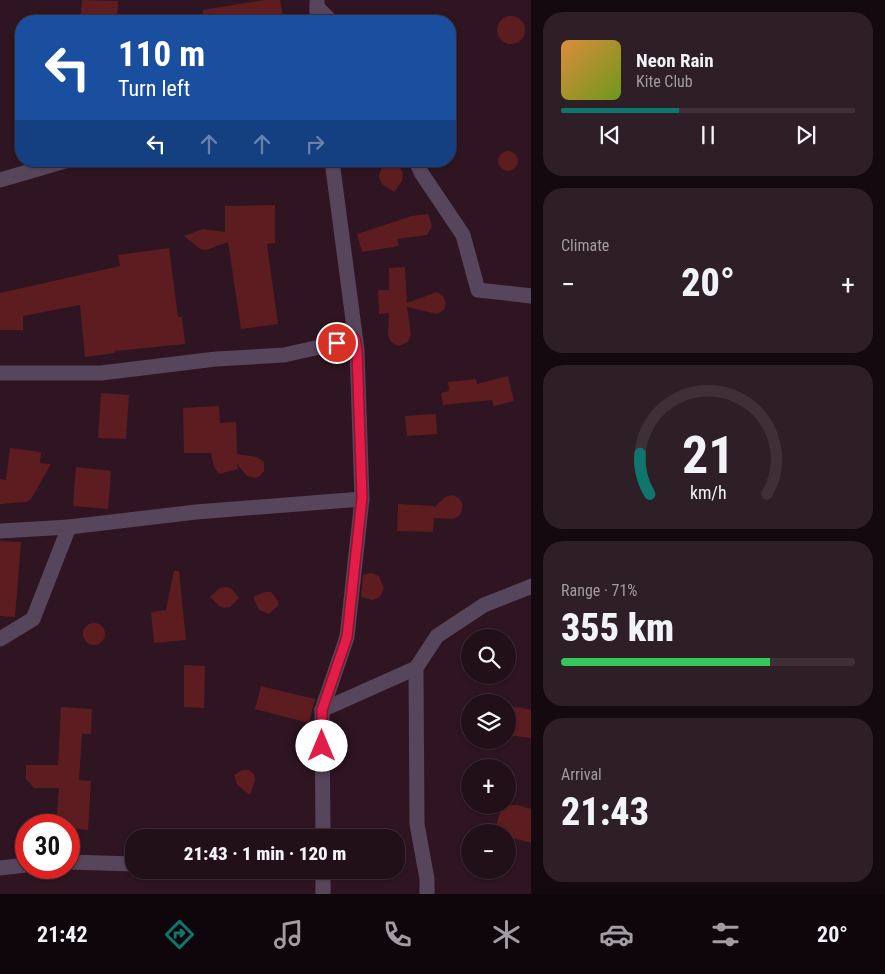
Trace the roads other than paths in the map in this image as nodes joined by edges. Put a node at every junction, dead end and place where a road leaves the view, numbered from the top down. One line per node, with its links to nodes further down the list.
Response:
1 (44, 167): 4 (street)
2 (333, 167): 6 (street)
3 (419, 167): 5 (street)
4 (0, 180)
5 (531, 296)
6 (355, 339): 7 (street); 8 (street)
7 (0, 373)
8 (362, 498): 9 (street); 14 (street)
9 (69, 527): 10 (street); 12 (street)
10 (0, 531)
11 (531, 586): 13 (street)
12 (0, 638)
13 (416, 668): 14 (street); 22 (street)
14 (322, 710): 15 (street)
15 (323, 829)
16 (80, 862): 17 (street)
17 (125, 864)
18 (15, 866): 19 (street)
19 (0, 868)
20 (323, 879): 21 (street)
21 (323, 894)
22 (427, 894)

